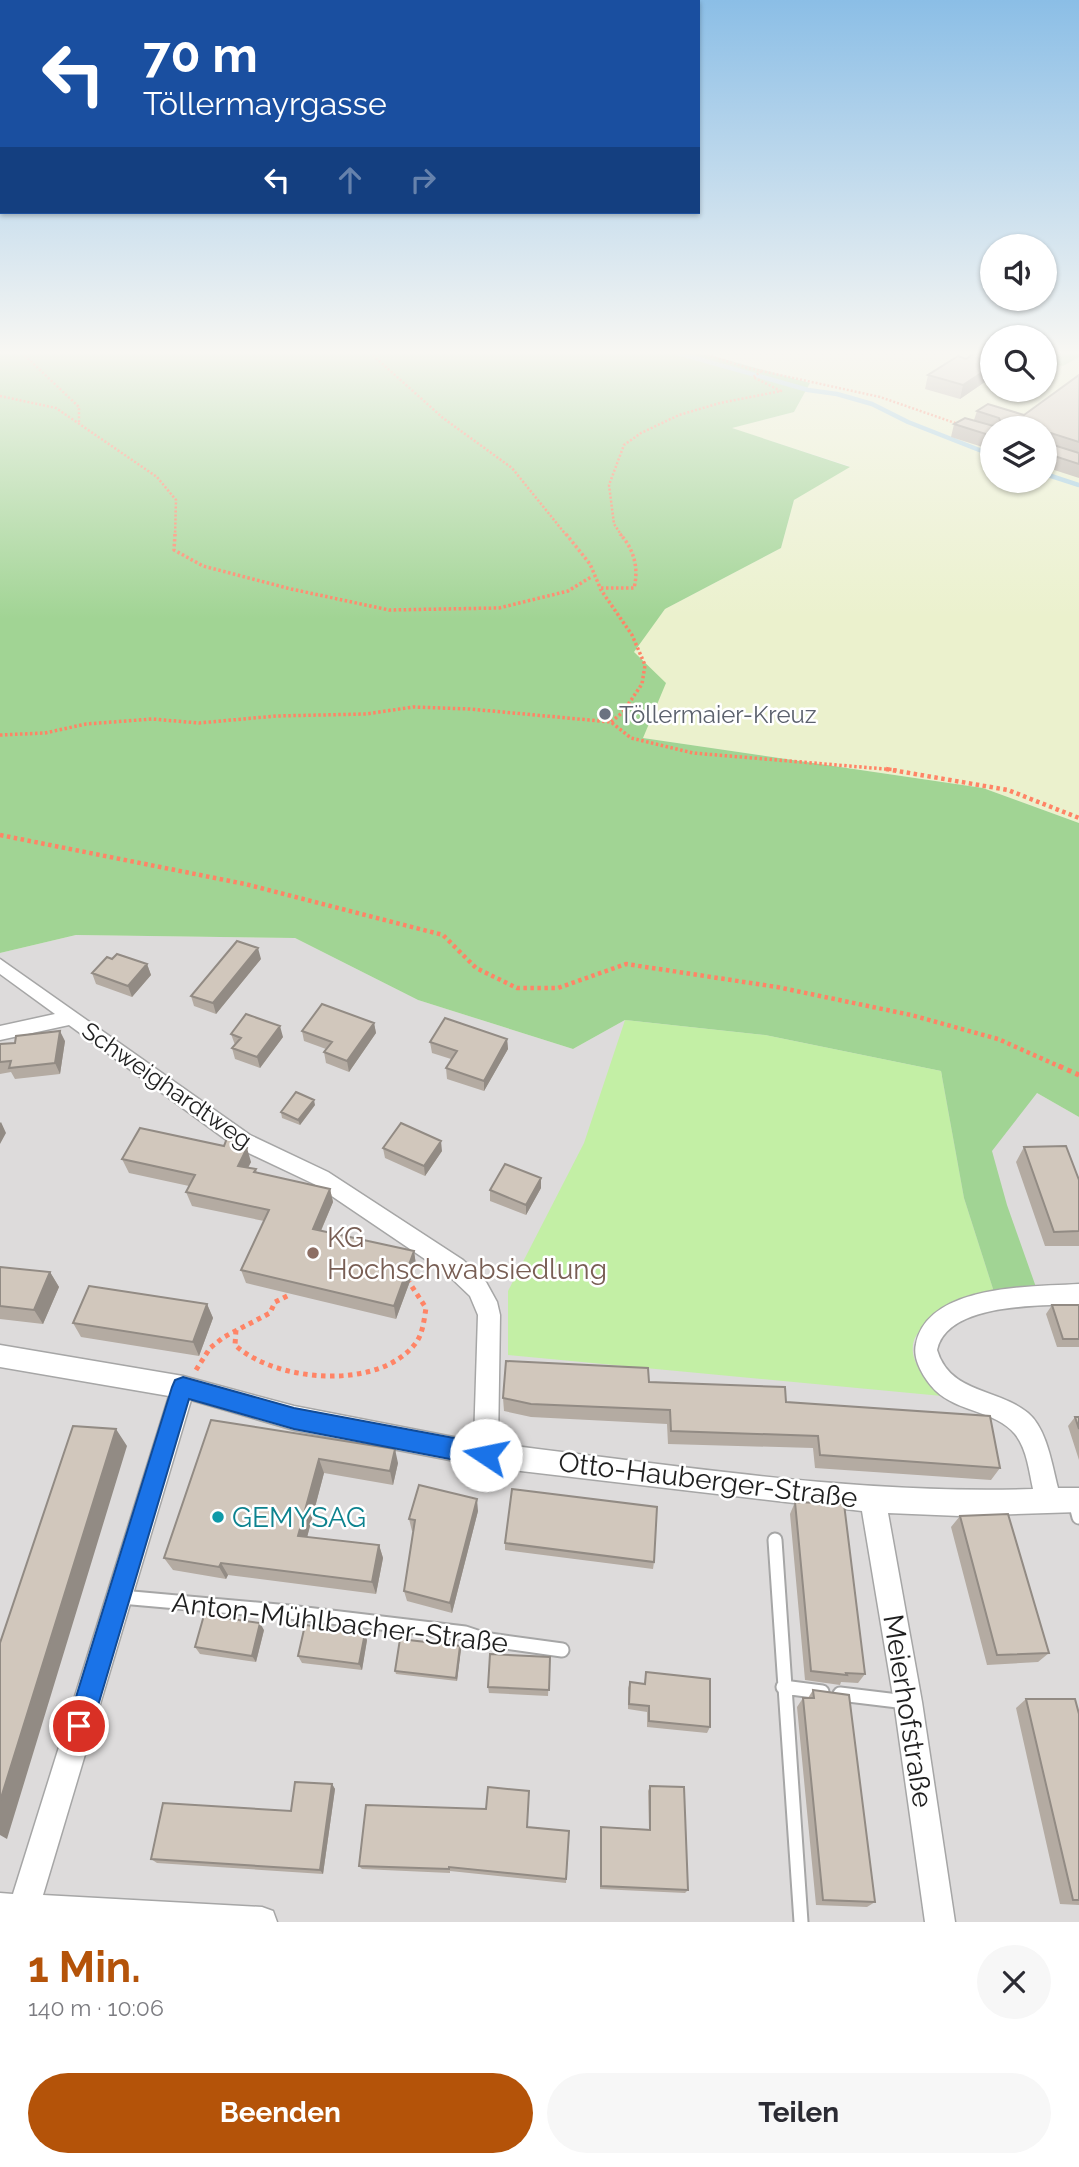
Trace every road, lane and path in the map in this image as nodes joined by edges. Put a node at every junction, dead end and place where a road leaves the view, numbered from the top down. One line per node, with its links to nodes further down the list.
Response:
1 (103, 440): 4 (path)
2 (473, 440): 4 (path)
3 (633, 440): 5 (path)
4 (591, 577): 5 (path)
5 (600, 588): 6 (path)
6 (611, 722): 7 (path); 8 (path)
7 (0, 735)
8 (1079, 818)
9 (0, 835): 13 (path)
10 (0, 965): 11 (street, Schweighardtweg)
11 (69, 1018): 12 (street); 20 (street, Schweighardtweg)
12 (0, 1033)
13 (1079, 1074)
14 (409, 1282): 17 (path)
15 (290, 1294): 17 (path)
16 (1079, 1294): 22 (street)
17 (236, 1330): 19 (path)
18 (0, 1356): 19 (street, Otto-Hauberger-Straße)
19 (183, 1387): 20 (street, Otto-Hauberger-Straße); 25 (street)
20 (486, 1455): 21 (street, Otto-Hauberger-Straße)
21 (873, 1500): 22 (street, Otto-Hauberger-Straße); 28 (street, Meierhofstraße)
22 (1048, 1501): 23 (street, Otto-Hauberger-Straße)
23 (1077, 1506)
24 (775, 1540): 27 (lane)
25 (119, 1597): 26 (lane, Anton-Mühlbacher-Straße); 29 (street)
26 (562, 1650)
27 (783, 1687): 28 (lane); 31 (lane)
28 (908, 1702): 32 (street, Meierhofstraße)
29 (30, 1912): 30 (street)
30 (262, 1922)
31 (801, 1922)
32 (940, 1922)

